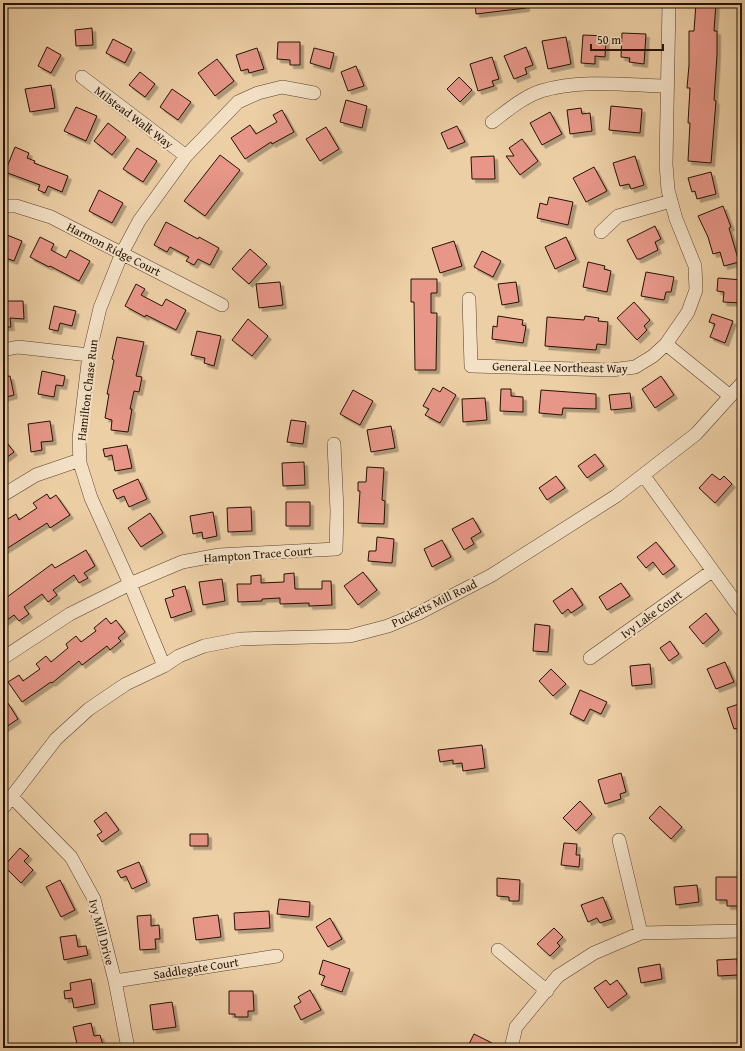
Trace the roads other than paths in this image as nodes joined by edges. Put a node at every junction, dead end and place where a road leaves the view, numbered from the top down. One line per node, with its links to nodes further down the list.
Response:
1 (669, 3): 3 (street, General Lee Northeast Way)
2 (82, 77): 6 (street, Milstead Walk Way)
3 (667, 86): 5 (street); 7 (street, General Lee Northeast Way)
4 (314, 93): 6 (street, Hamilton Chase Run)
5 (492, 122)
6 (186, 156): 10 (street, Hamilton Chase Run)
7 (671, 201): 9 (street); 13 (street, General Lee Northeast Way)
8 (3, 206): 10 (street, Harmon Ridge Court)
9 (602, 232)
10 (122, 253): 12 (street, Harmon Ridge Court); 15 (street, Hamilton Chase Run)
11 (469, 299): 13 (street, General Lee Northeast Way)
12 (222, 305)
13 (666, 344): 17 (street)
14 (3, 350): 15 (street)
15 (89, 355): 19 (street, Hamilton Chase Run)
16 (742, 383): 17 (street, Pucketts Mill Road)
17 (730, 396): 20 (street, Pucketts Mill Road)
18 (334, 444): 23 (street, Hampton Trace Court)
19 (80, 460): 21 (street); 23 (street, Hamilton Chase Run)
20 (644, 476): 22 (street); 27 (street, Pucketts Mill Road)
21 (3, 495)
22 (712, 571): 24 (street); 26 (street, Ivy Lake Court)
23 (130, 584): 25 (street, Hampton Trace Court); 27 (street, Hamilton Chase Run)
24 (742, 611)
25 (3, 658)
26 (590, 658)
27 (164, 666): 28 (street, Pucketts Mill Road)
28 (12, 797): 29 (street, Pucketts Mill Road); 35 (street, Ivy Mill Drive)
29 (3, 808)
30 (619, 840): 32 (street)
31 (742, 931): 32 (street)
32 (641, 932): 36 (street)
33 (498, 950): 36 (street)
34 (277, 956): 35 (street, Saddlegate Court)
35 (115, 981): 37 (street, Ivy Mill Drive)
36 (547, 991): 38 (street)
37 (128, 1048)
38 (511, 1048)

